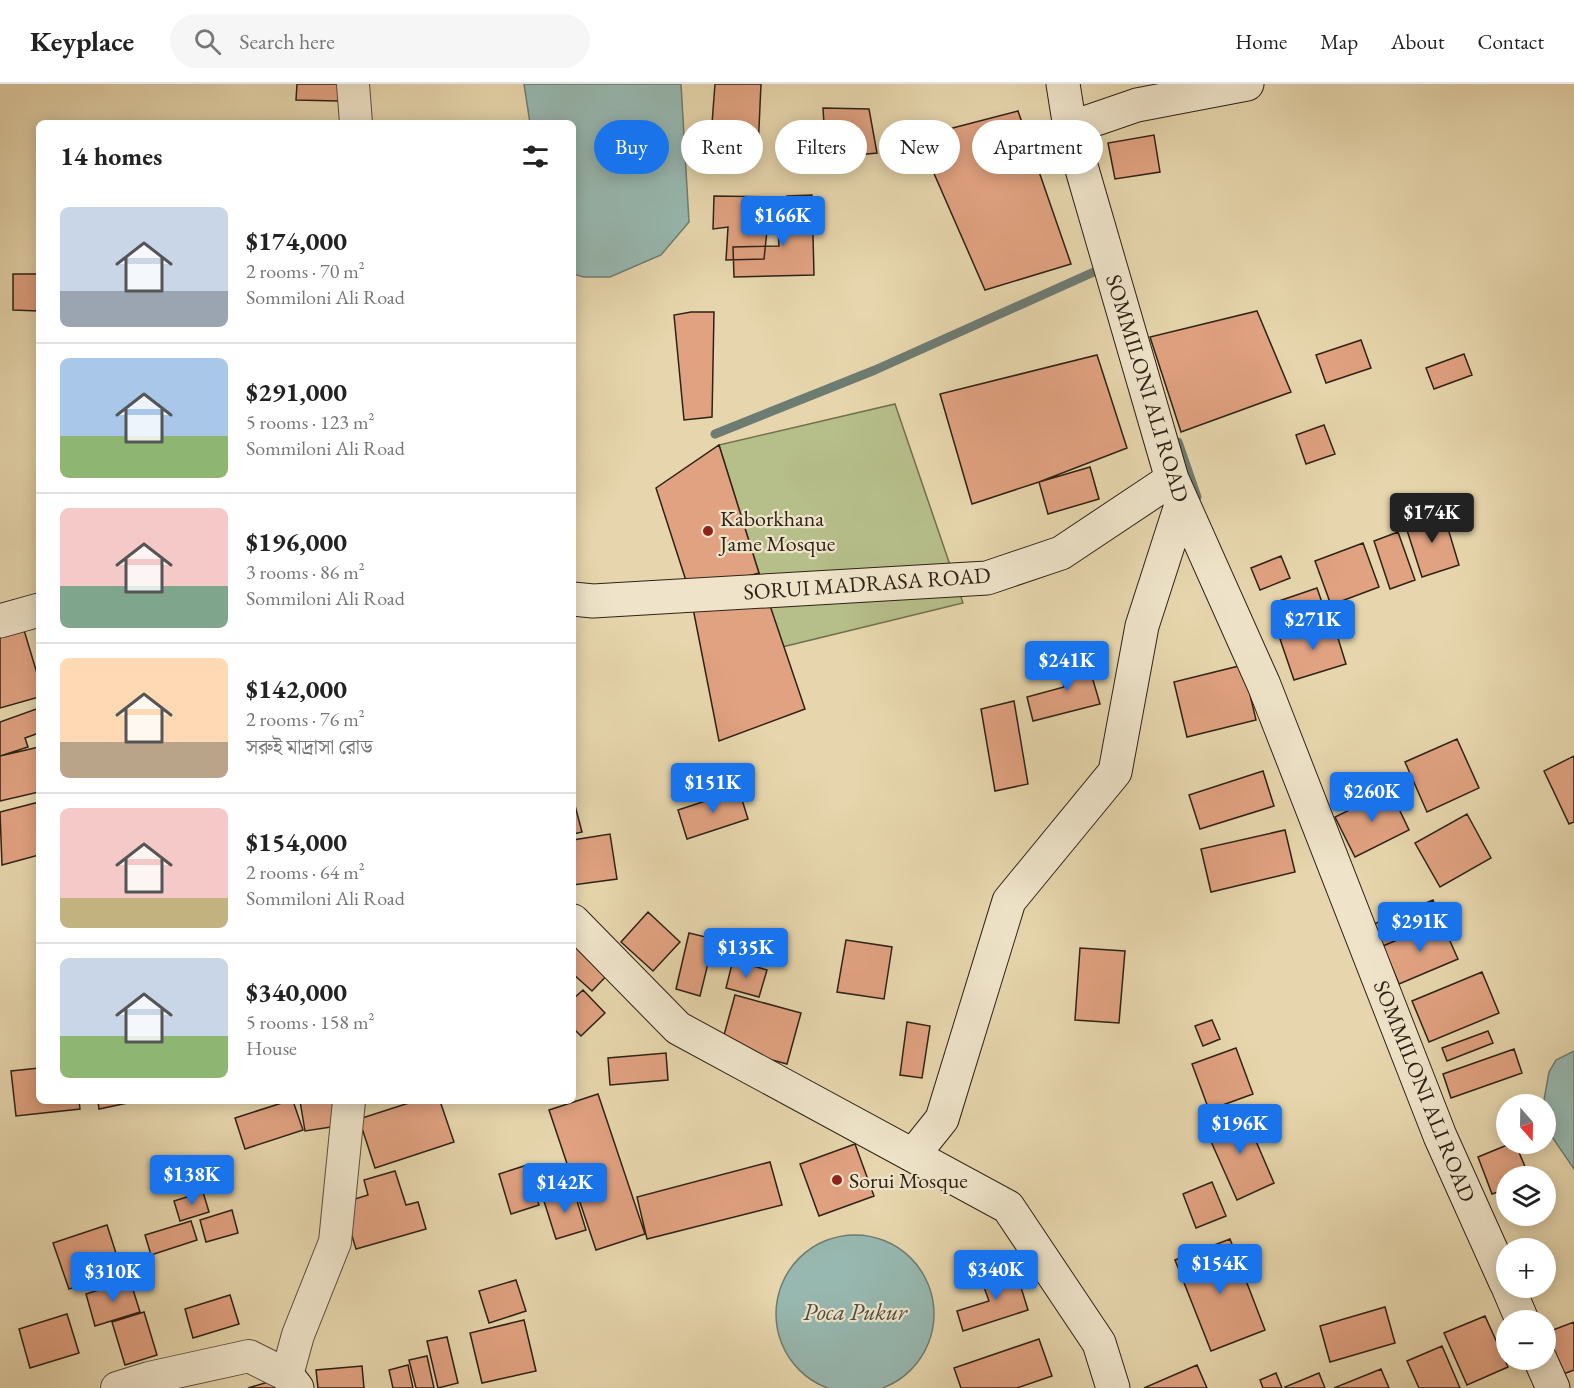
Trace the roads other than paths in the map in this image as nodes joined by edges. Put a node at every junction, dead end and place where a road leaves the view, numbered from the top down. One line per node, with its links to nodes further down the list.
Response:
1 (353, 84): 4 (street)
2 (1063, 84): 5 (street, SOMMILONI ALI ROAD)
3 (1247, 84): 6 (street)
4 (356, 120)
5 (1069, 120)
6 (1093, 120)
7 (1084, 174): 8 (street, SOMMILONI ALI ROAD)
8 (1177, 490): 9 (street, SORUI MADRASA ROAD); 14 (street); 15 (street, SOMMILONI ALI ROAD)
9 (576, 599)
10 (36, 611): 11 (street)
11 (0, 621)
12 (576, 927): 14 (street)
13 (349, 1104): 17 (street)
14 (914, 1154): 19 (street)
15 (1496, 1261)
16 (1545, 1370): 20 (street)
17 (292, 1381): 18 (street)
18 (117, 1388)
19 (1113, 1388)
20 (1553, 1388)

